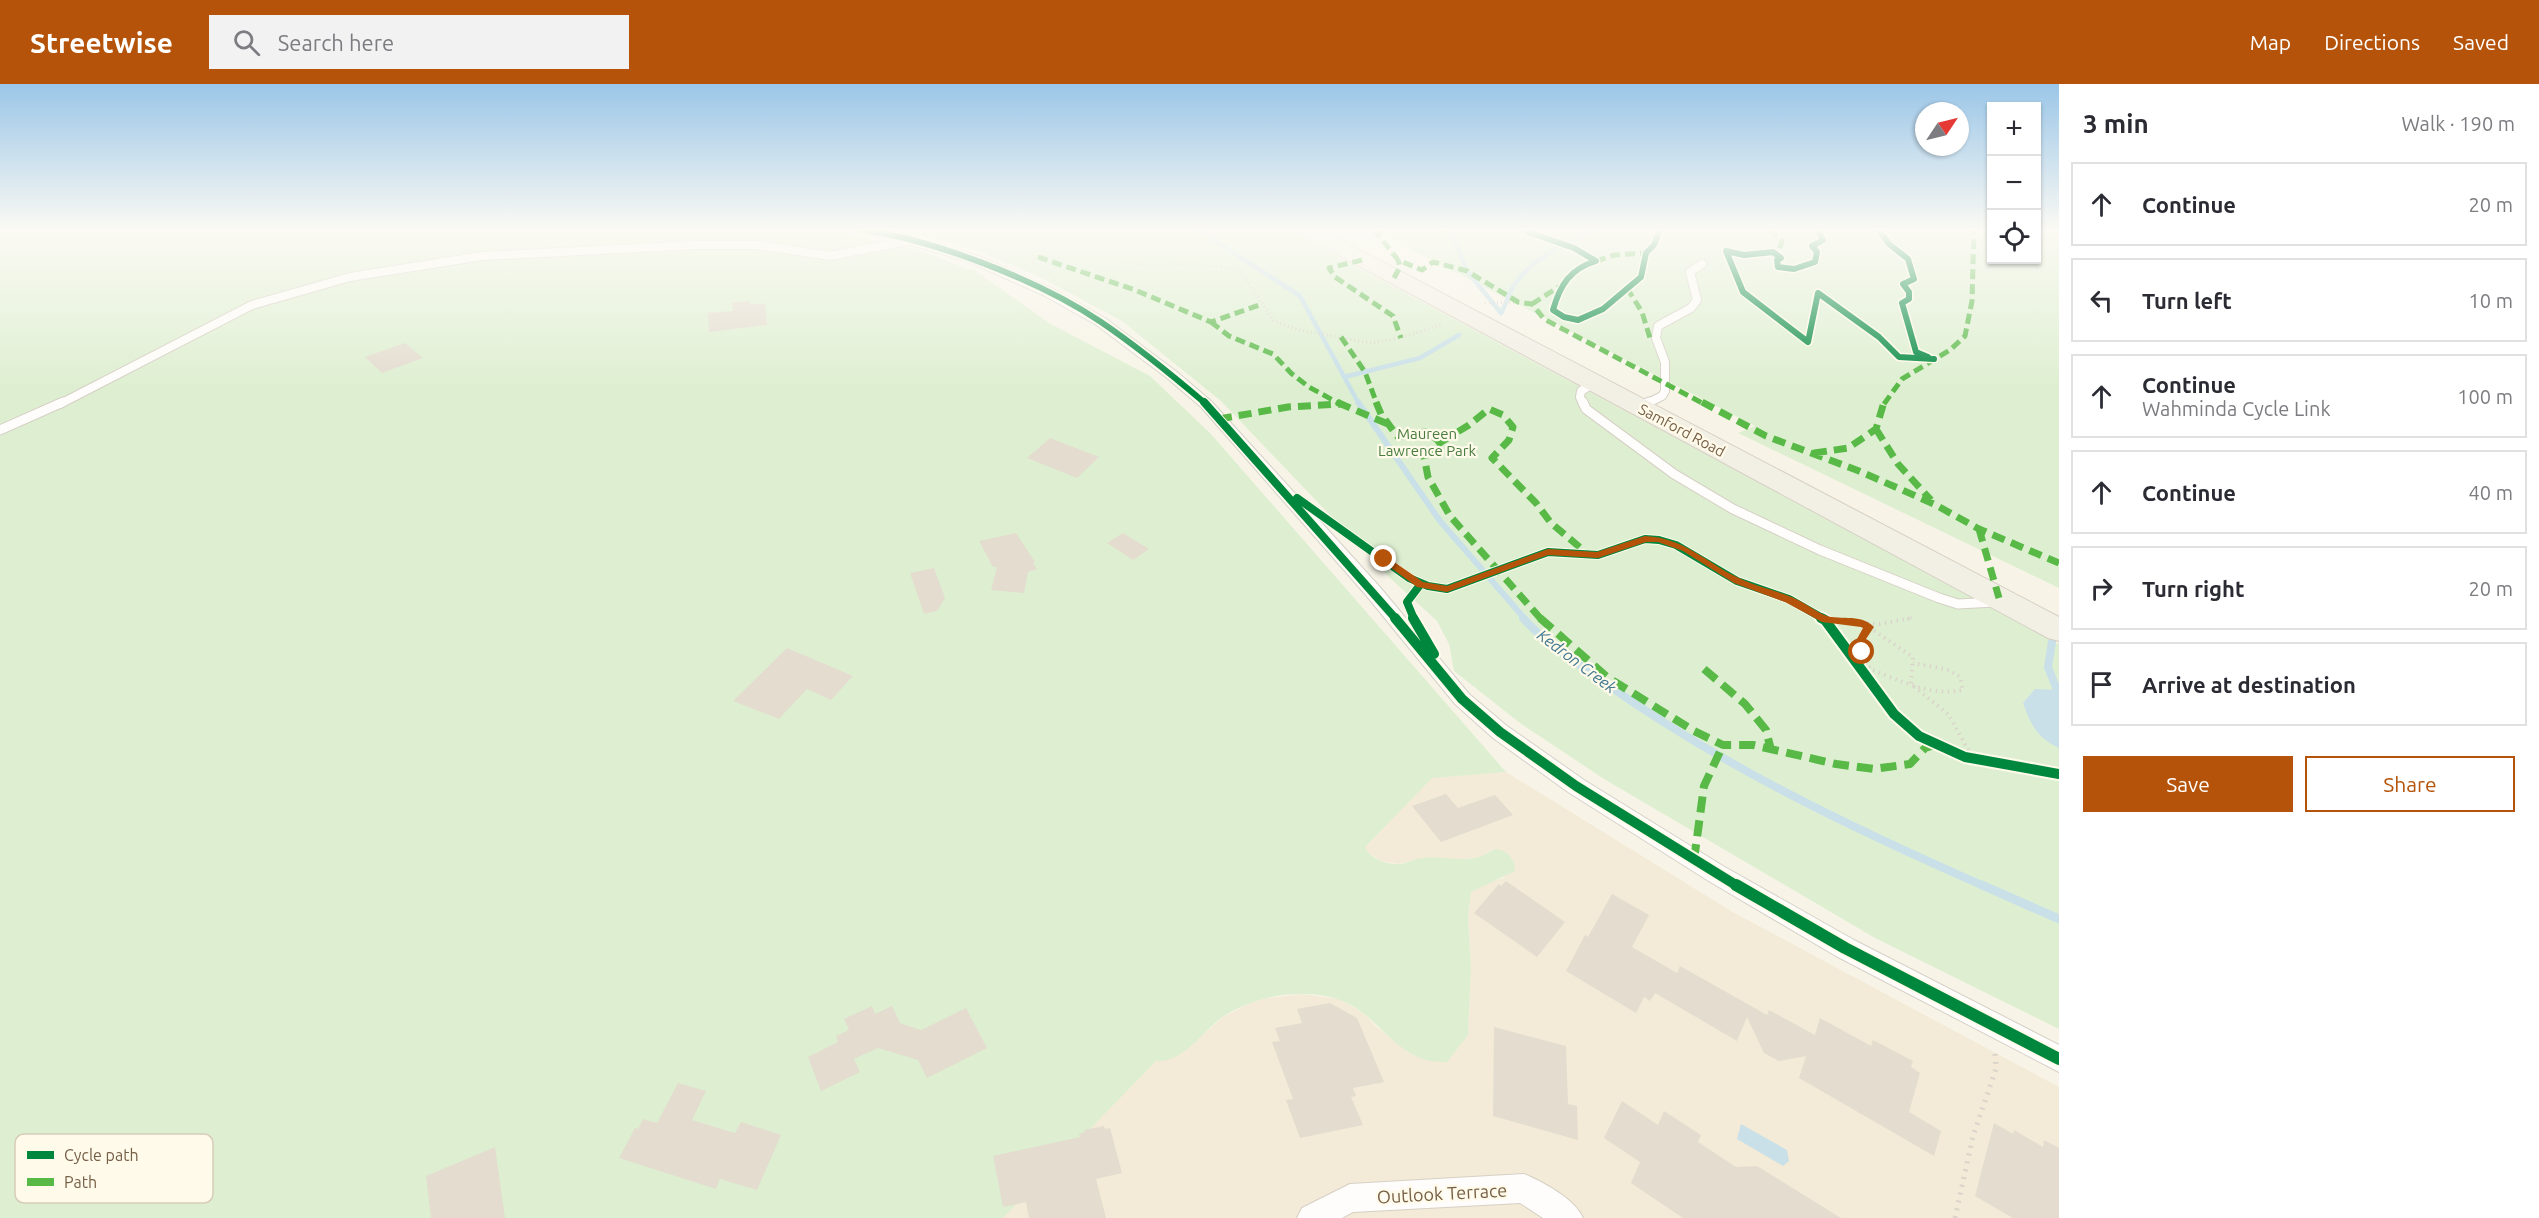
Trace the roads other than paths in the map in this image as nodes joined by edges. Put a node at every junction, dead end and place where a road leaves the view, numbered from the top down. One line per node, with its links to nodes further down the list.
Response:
1 (333, 282): 7 (lane)
2 (1025, 282): 10 (street)
3 (1404, 282): 5 (main road, Samford Road)
4 (1692, 282): 6 (lane)
5 (1594, 384): 6 (main road, Samford Road); 8 (lane)
6 (1639, 407): 8 (main road, Samford Road)
7 (0, 430)
8 (2004, 601): 9 (main road, Samford Road)
9 (2059, 630)
10 (2059, 1059)
11 (1312, 1218): 12 (street, Outlook Terrace)
12 (1568, 1218)

